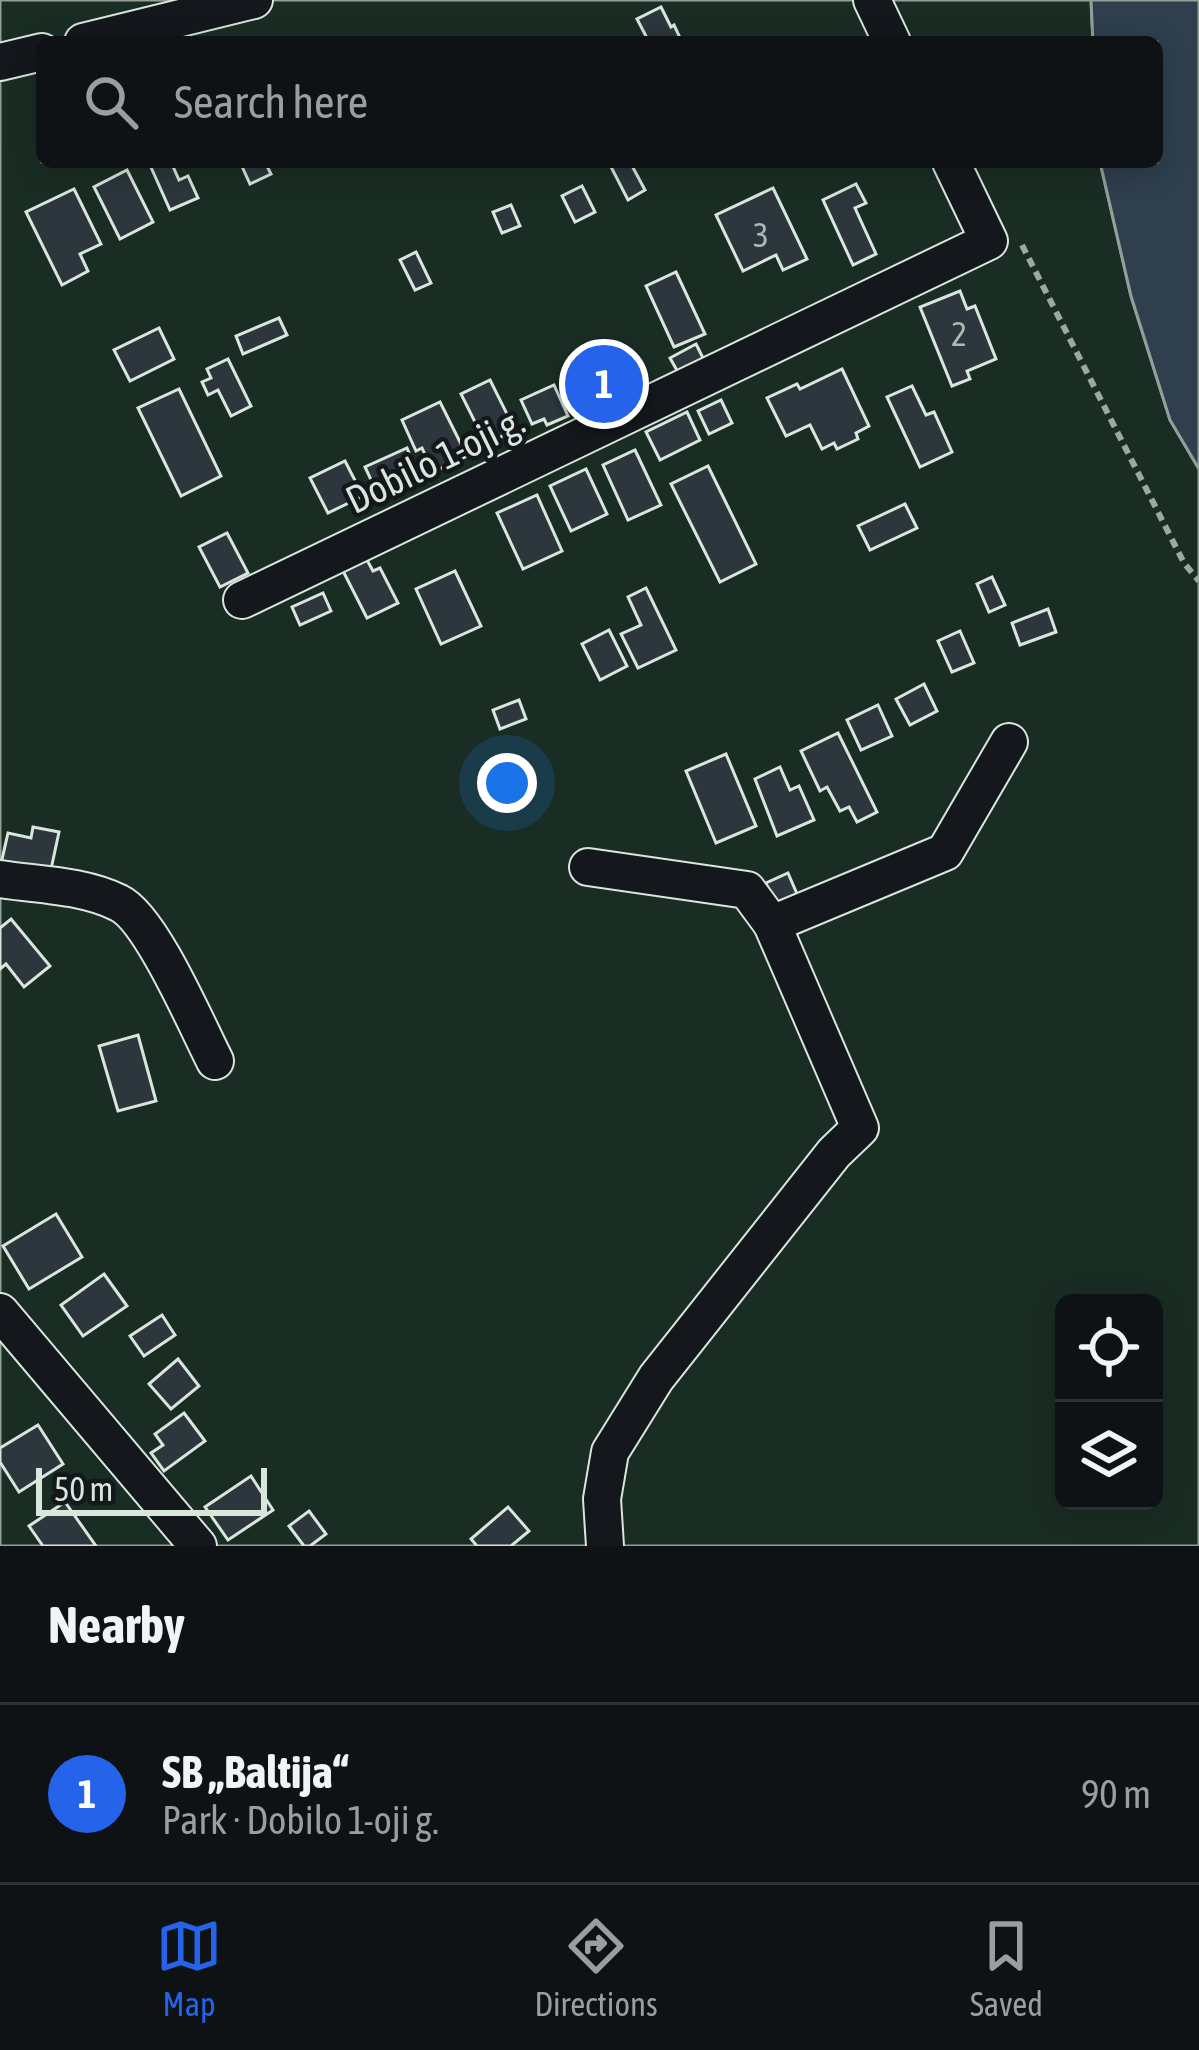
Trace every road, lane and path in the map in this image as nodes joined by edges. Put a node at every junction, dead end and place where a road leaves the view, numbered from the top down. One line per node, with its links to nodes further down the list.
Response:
1 (254, 0): 3 (street)
2 (872, 0): 4 (street)
3 (103, 25)
4 (889, 36)
5 (36, 53): 6 (street)
6 (0, 62)
7 (955, 168): 8 (street)
8 (1002, 236): 9 (path); 10 (street, Dobilo 1-oji g.)
9 (1199, 581)
10 (242, 599)
11 (1009, 742): 14 (street)
12 (588, 867): 14 (street)
13 (0, 879): 15 (street)
14 (772, 924): 18 (street)
15 (215, 1061)
16 (0, 1312): 17 (street)
17 (198, 1546)
18 (605, 1546)

